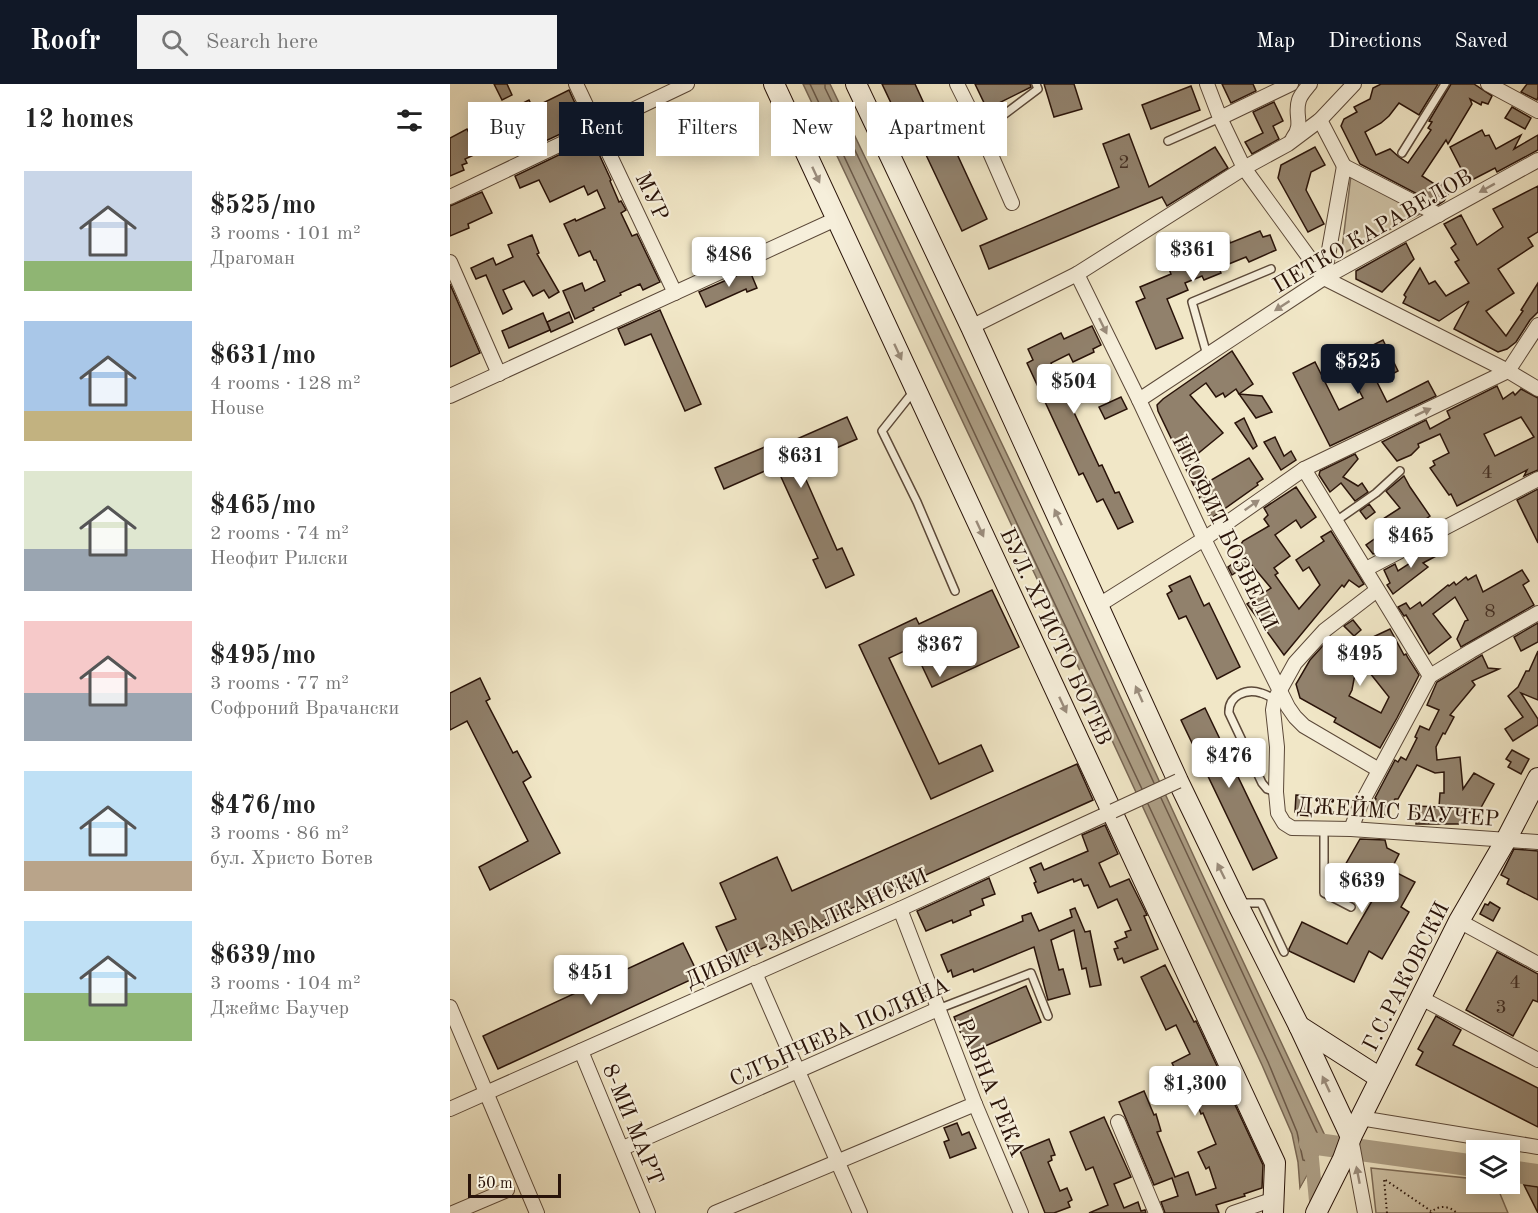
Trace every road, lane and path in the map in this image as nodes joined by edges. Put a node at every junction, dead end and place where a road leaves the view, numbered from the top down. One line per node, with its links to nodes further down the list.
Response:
1 (576, 84): 13 (street, МУР)
2 (687, 84): 15 (street)
3 (774, 84): 32 (main road, БУЛ. ХРИСТО БОТЕВ, one-way to 32)
4 (856, 84): 39 (main road)
5 (957, 84): 14 (street)
6 (1207, 84): 18 (street)
7 (1291, 84): 18 (street)
8 (1310, 84): 21 (street)
9 (1354, 84): 19 (street)
10 (1445, 84): 23 (lane)
11 (1488, 84): 17 (street)
12 (1037, 87): 16 (lane)
13 (585, 102)
14 (966, 102)
15 (644, 105)
16 (1007, 111)
17 (1538, 111)
18 (1220, 118): 20 (lane); 28 (street)
19 (1320, 120): 21 (street); 27 (street)
20 (1168, 141)
21 (1288, 144): 28 (street)
22 (559, 145): 29 (street)
23 (1402, 153)
24 (611, 156): 37 (street, МУР)
25 (991, 156): 30 (street)
26 (1538, 160): 31 (street, ПЕТКО КАРАВЕЛОВ, one-way to 31)
27 (1344, 166): 31 (street); 36 (street)
28 (1244, 168): 35 (street); 36 (street)
29 (450, 197)
30 (1012, 204)
31 (1439, 215): 36 (street, ПЕТКО КАРАВЕЛОВ)
32 (836, 219): 37 (street); 43 (main road, БУЛ. ХРИСТО БОТЕВ, one-way to 43)
33 (450, 262): 42 (street)
34 (1271, 269): 40 (lane)
35 (1077, 273): 39 (street); 46 (street, НЕОФИТ БОЗВЕЛИ, one-way to 46)
36 (1324, 279): 40 (street, ПЕТКО КАРАВЕЛОВ, one-way to 40); 41 (street)
37 (675, 293): 42 (street)
38 (1538, 325): 41 (street)
39 (971, 327): 55 (main road, one-way to 39)
40 (1207, 355): 46 (street, ПЕТКО КАРАВЕЛОВ)
41 (1508, 371): 44 (street); 47 (street, one-way to 41)
42 (499, 374): 45 (street)
43 (915, 389): 54 (lane); 63 (main road, БУЛ. ХРИСТО БОТЕВ, one-way to 63)
44 (1538, 389)
45 (450, 396)
46 (1139, 400): 51 (street, НЕОФИТ БОЗВЕЛИ)
47 (1304, 468): 50 (street); 51 (street, one-way to 47)
48 (1400, 471): 50 (lane)
49 (1538, 479): 52 (street)
50 (1336, 521): 52 (street)
51 (1204, 539): 55 (street); 58 (street, НЕОФИТ БОЗВЕЛИ)
52 (1366, 569): 53 (street)
53 (1377, 590): 57 (street); 58 (street)
54 (955, 591)
55 (1099, 605): 61 (main road, one-way to 55)
56 (1538, 614): 57 (street)
57 (1430, 676): 59 (street)
58 (1277, 694): 59 (street, НЕОФИТ БОЗВЕЛИ); 62 (street, ДЖЕЙМС БАУЧЕР); 62 (lane)
59 (1379, 770): 65 (street)
60 (1538, 778): 66 (main road, Г.С.РАКОВСКИ)
61 (1178, 781): 63 (street, ДИБИЧ ЗАБАЛКАНСКИ, bridge); 68 (main road, one-way to 61)
62 (1276, 792): 64 (street, ДЖЕЙМС БАУЧЕР)
63 (1113, 811): 70 (street, ДИБИЧ ЗАБАЛКАНСКИ); 95 (main road, БУЛ. ХРИСТО БОТЕВ)
64 (1324, 829): 65 (street, ДЖЕЙМС БАУЧЕР); 69 (lane)
65 (1352, 830): 66 (street, ДЖЕЙМС БАУЧЕР)
66 (1506, 840): 67 (street, ДЖЕЙМС БАУЧЕР); 71 (main road, Г.С.РАКОВСКИ)
67 (1538, 842)
68 (1237, 903): 72 (lane); 79 (main road)
69 (1352, 908)
70 (900, 909): 74 (street, ДИБИЧ ЗАБАЛКАНСКИ); 77 (street, РАВНА РЕКА)
71 (1459, 921): 73 (street); 75 (main road, Г.С.РАКОВСКИ)
72 (1284, 952)
73 (1538, 964)
74 (755, 973): 80 (street, ДИБИЧ ЗАБАЛКАНСКИ); 82 (street)
75 (1420, 998): 81 (street); 83 (main road, Г.С.РАКОВСКИ)
76 (450, 1007): 84 (street)
77 (938, 1009): 78 (lane, СЛЪНЧЕВА ПОЛЯНА); 82 (street, СЛЪНЧЕВА ПОЛЯНА); 85 (street, РАВНА РЕКА)
78 (1048, 1016)
79 (1299, 1026): 83 (main road); 89 (main road, one-way to 79)
80 (582, 1051): 84 (street, ДИБИЧ ЗАБАЛКАНСКИ); 91 (street, 8-МИ МАРТ)
81 (1538, 1060)
82 (797, 1071): 91 (street, СЛЪНЧЕВА ПОЛЯНА); 92 (street)
83 (1380, 1078): 87 (main road, Г.С.РАКОВСКИ)
84 (486, 1094): 86 (street, ДИБИЧ ЗАБАЛКАНСКИ); 98 (street)
85 (975, 1104): 92 (street); 103 (street, РАВНА РЕКА)
86 (450, 1109)
87 (1360, 1118): 89 (main road, Г.С.РАКОВСКИ); 90 (street)
88 (1118, 1122): 104 (street)
89 (1351, 1137): 106 (main road, Г.С.РАКОВСКИ); 107 (street, one-way to 89)
90 (1538, 1147)
91 (623, 1148): 99 (street, 8-МИ МАРТ)
92 (838, 1162): 94 (street); 102 (street)
93 (507, 1190): 97 (street)
94 (748, 1199): 100 (street); 101 (street)
95 (1273, 1206): 105 (street)
96 (1430, 1212): 108 (path); 109 (path)
97 (453, 1213)
98 (537, 1213)
99 (648, 1213)
100 (715, 1213)
101 (754, 1213)
102 (860, 1213)
103 (1021, 1213)
104 (1156, 1213)
105 (1233, 1213)
106 (1316, 1213)
107 (1365, 1213)
108 (1387, 1213)
109 (1457, 1213)

